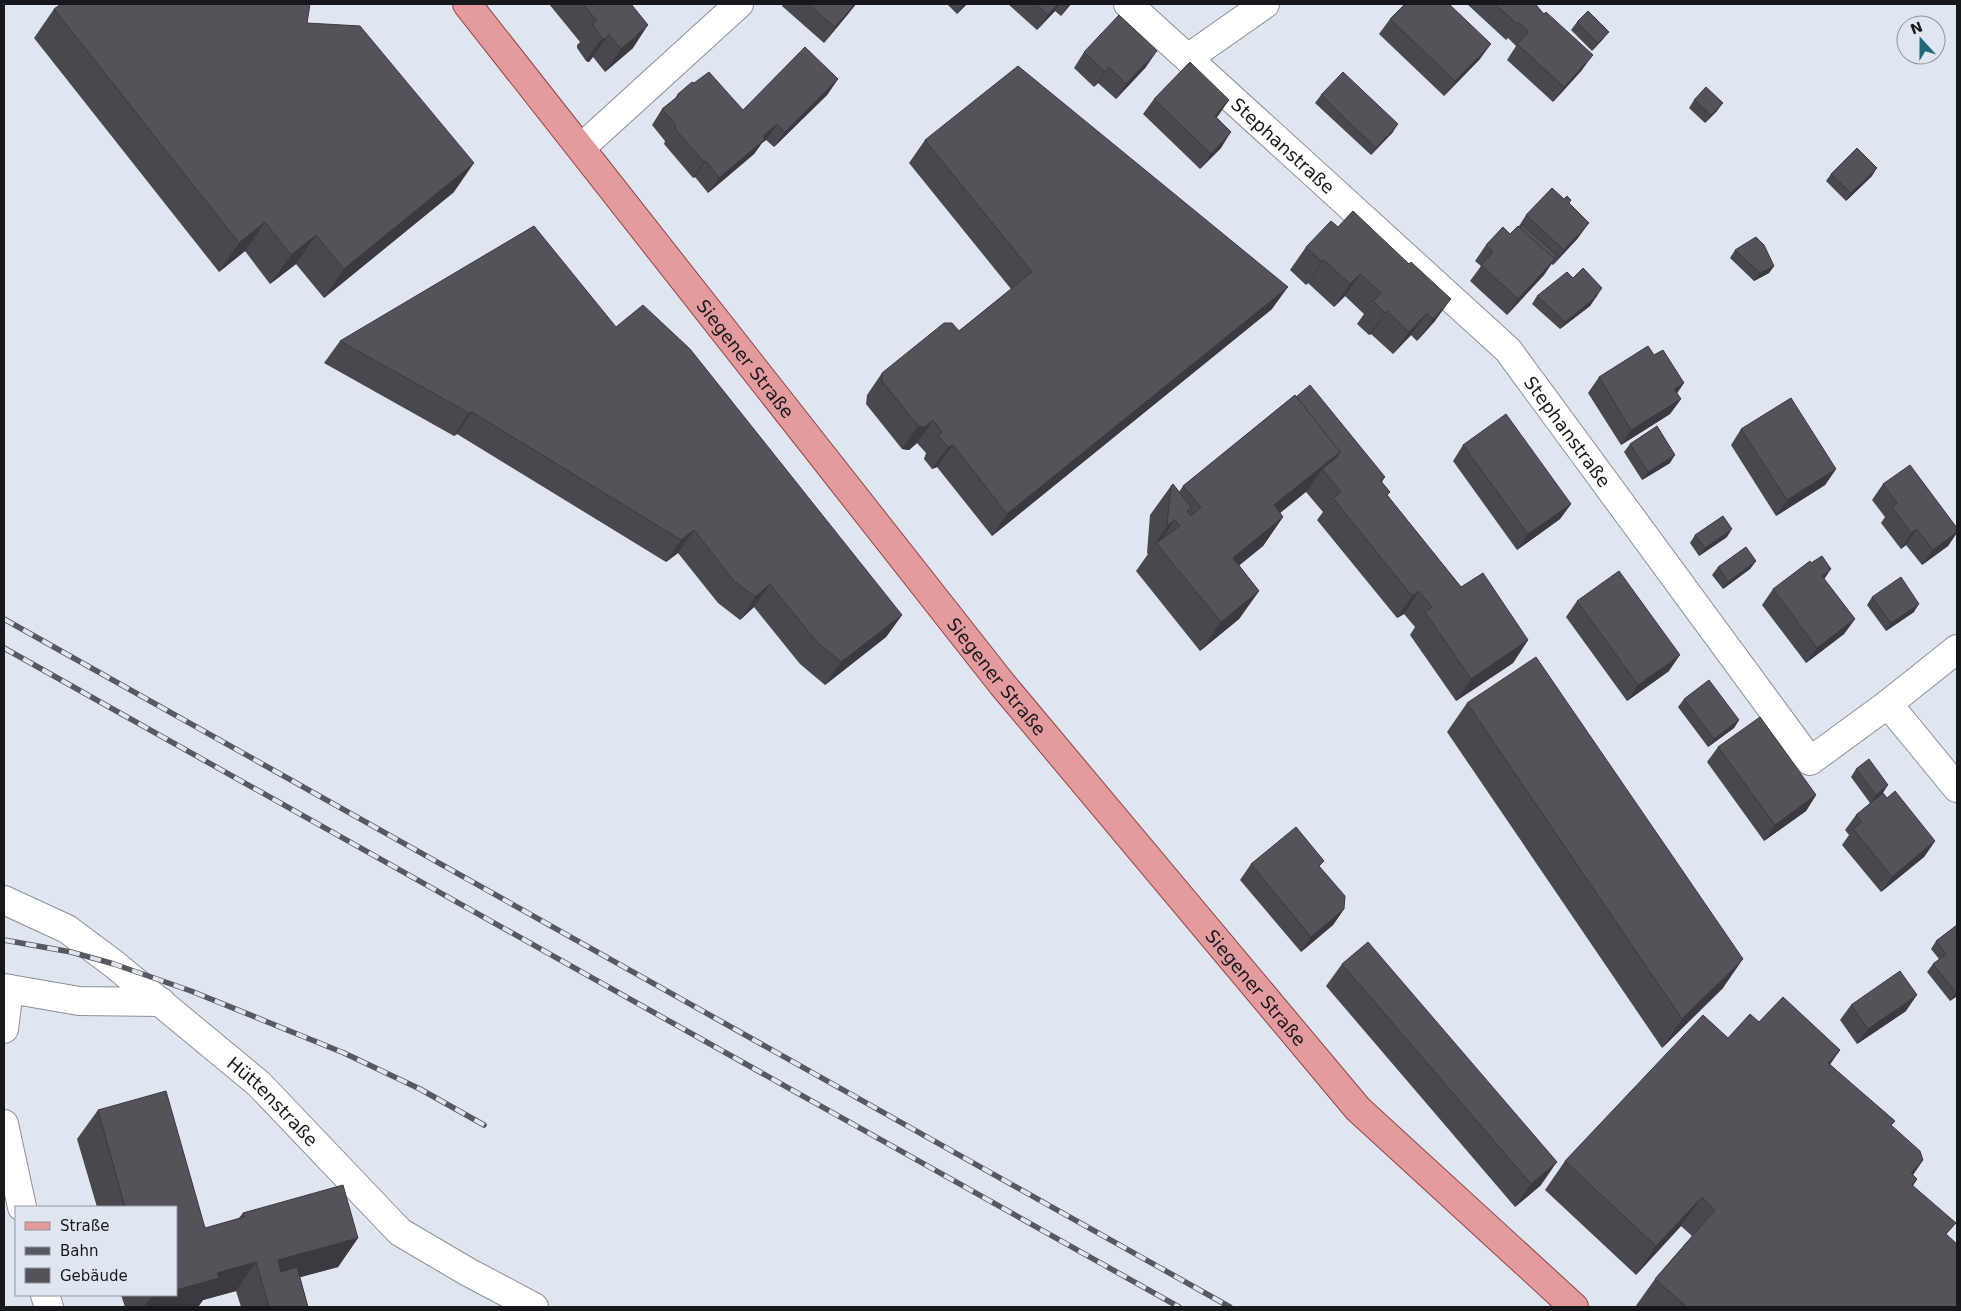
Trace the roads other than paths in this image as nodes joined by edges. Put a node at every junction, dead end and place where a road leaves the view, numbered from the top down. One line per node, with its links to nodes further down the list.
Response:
1 (467, 4): 6 (main road, Siegener Straße)
2 (739, 4): 6 (street)
3 (1128, 4): 5 (street, Stephanstraße)
4 (1266, 4): 5 (street)
5 (1188, 58): 8 (street, Stephanstraße)
6 (582, 147): 17 (main road, Siegener Straße)
7 (1957, 649): 8 (street)
8 (1888, 704): 9 (street)
9 (1957, 788)
10 (4, 900): 12 (street, Hüttenstraße)
11 (6, 989): 12 (street); 13 (street)
12 (161, 1002): 16 (street, Hüttenstraße)
13 (4, 1029)
14 (4, 1124): 15 (street)
15 (22, 1206)
16 (534, 1307)
17 (1574, 1307)

